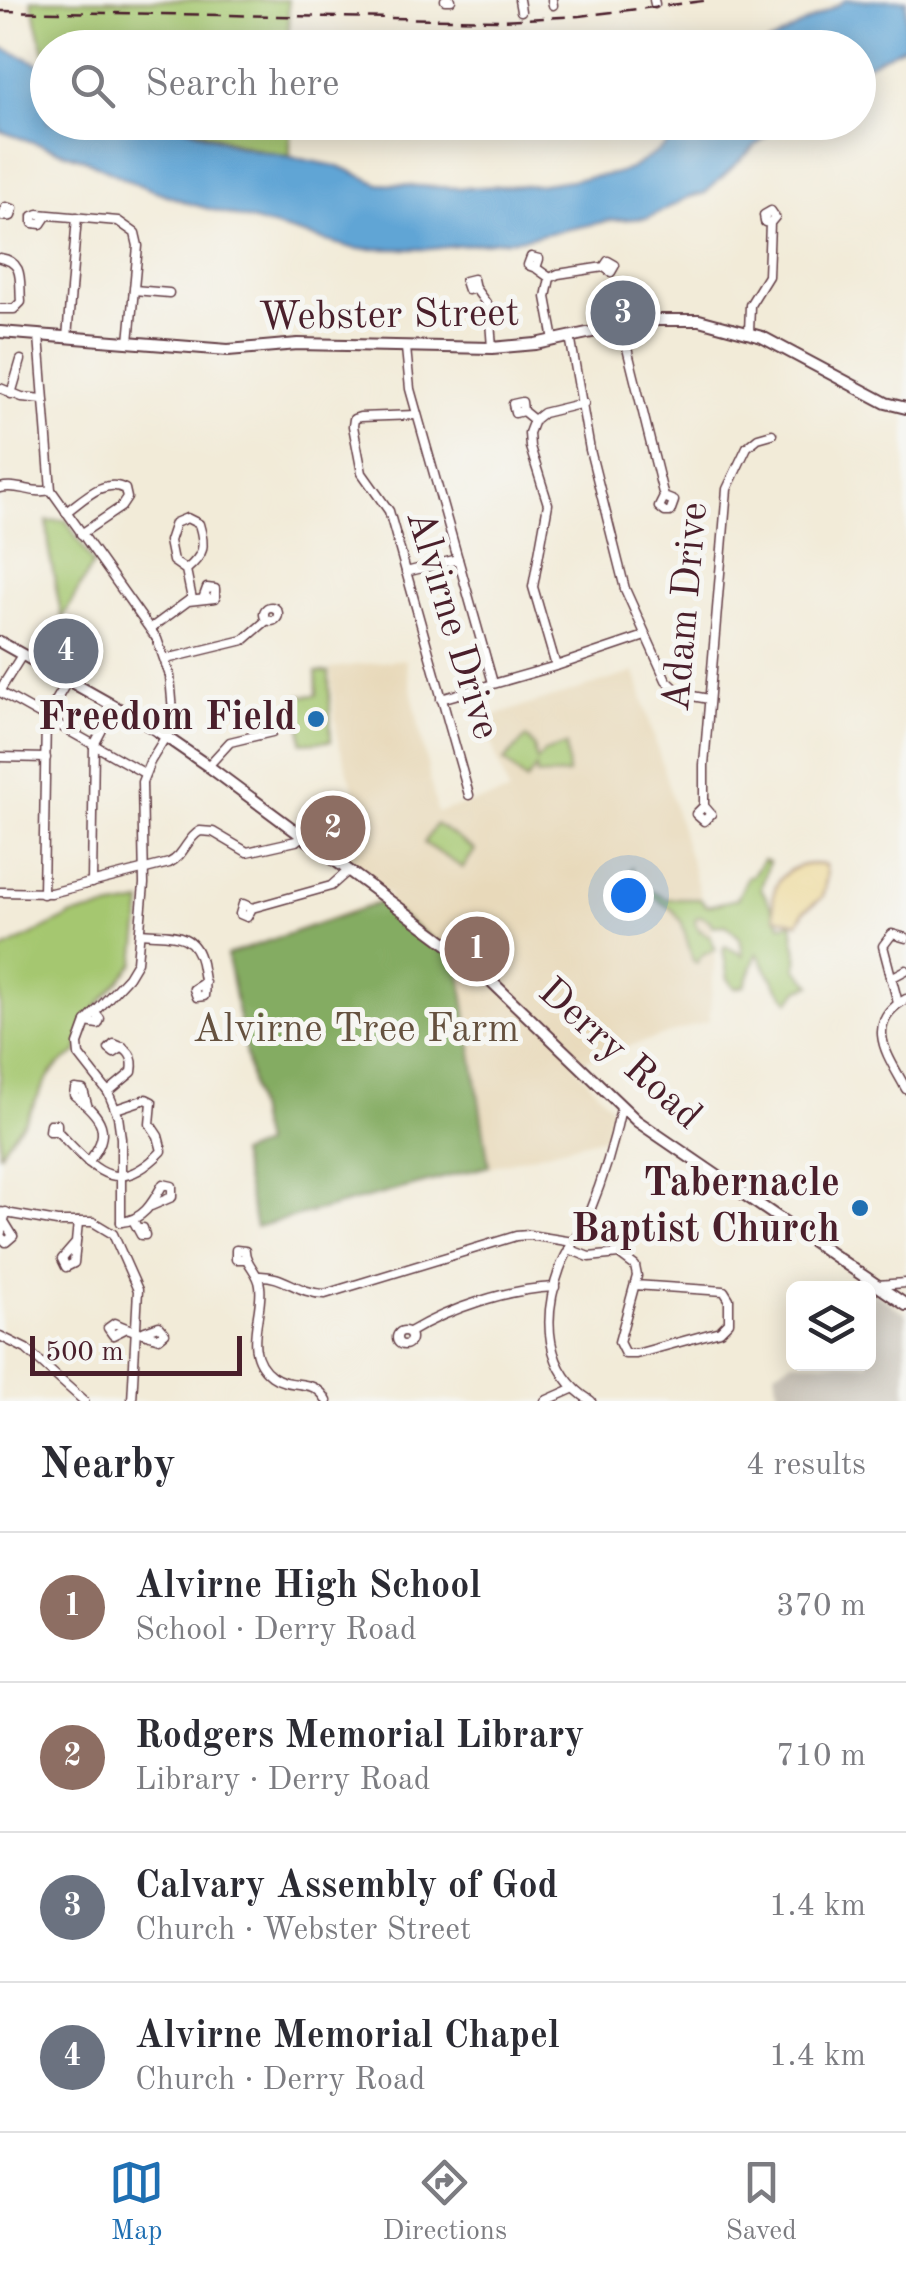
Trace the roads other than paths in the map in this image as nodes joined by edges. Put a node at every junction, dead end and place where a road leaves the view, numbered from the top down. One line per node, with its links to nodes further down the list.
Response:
1 (519, 0): 2 (street)
2 (520, 11)
3 (47, 215): 4 (street)
4 (77, 217): 11 (street); 19 (street)
5 (770, 223): 16 (street)
6 (0, 258): 13 (street)
7 (604, 267): 9 (street)
8 (536, 268): 9 (street)
9 (550, 278): 20 (street)
10 (475, 288): 23 (street)
11 (134, 290): 12 (street); 21 (street)
12 (169, 293)
13 (0, 309)
14 (621, 324): 16 (main road, Webster Street); 18 (main road, Webster Street); 36 (street)
15 (0, 332): 17 (main road, Webster Street)
16 (749, 332): 29 (main road, Webster Street)
17 (38, 336): 19 (main road, Webster Street); 27 (street)
18 (570, 336): 20 (main road, Webster Street); 28 (street)
19 (67, 338): 21 (main road, Webster Street)
20 (554, 340): 23 (main road, Webster Street)
21 (129, 342): 22 (main road, Webster Street)
22 (406, 348): 23 (main road, Webster Street); 31 (street)
23 (492, 348)
24 (21, 360): 26 (street)
25 (0, 388): 26 (street)
26 (11, 394): 27 (street)
27 (43, 399): 35 (street)
28 (584, 403): 32 (street); 46 (street)
29 (906, 408)
30 (523, 412): 32 (street)
31 (416, 415): 39 (street); 41 (street, Alvirne Drive)
32 (534, 420): 50 (street)
33 (772, 434): 55 (street, Adam Drive)
34 (0, 488): 35 (street)
35 (51, 490): 37 (street)
36 (664, 498)
37 (66, 512): 38 (street); 38 (street)
38 (82, 534): 45 (street)
39 (458, 559): 41 (street); 52 (street)
40 (186, 570): 40 (street); 42 (street)
41 (406, 572): 54 (street, Alvirne Drive)
42 (192, 599): 43 (street); 45 (street)
43 (203, 599)
44 (267, 620): 49 (street)
45 (150, 629): 49 (street)
46 (645, 636): 50 (street); 55 (street)
47 (0, 642): 48 (main road, Derry Road)
48 (22, 655): 51 (main road, Derry Road); 53 (street)
49 (166, 659): 59 (street)
50 (556, 666): 52 (street)
51 (68, 680): 56 (main road, Derry Road); 57 (street)
52 (493, 684): 54 (street)
53 (0, 691): 57 (street)
54 (441, 698): 65 (street, Alvirne Drive)
55 (709, 699): 66 (street, Adam Drive)
56 (114, 707): 59 (main road, Derry Road); 60 (street)
57 (46, 718): 60 (street); 62 (street)
58 (272, 732): 63 (street)
59 (166, 736): 63 (main road, Derry Road); 64 (street)
60 (94, 745): 64 (street); 70 (street)
61 (0, 757): 62 (street)
62 (46, 758): 72 (street)
63 (208, 766): 67 (main road, Derry Road)
64 (144, 774): 68 (street)
65 (469, 795)
66 (704, 806)
67 (303, 836): 68 (street); 69 (main road, Derry Road)
68 (143, 870): 70 (street); 74 (street)
69 (349, 870): 73 (street); 85 (main road, Derry Road)
70 (92, 883): 72 (street)
71 (0, 892): 72 (street)
72 (44, 894)
73 (252, 908)
74 (140, 933): 78 (street); 82 (street)
75 (906, 938): 77 (street)
76 (906, 970): 77 (street)
77 (891, 978): 79 (street)
78 (204, 982)
79 (902, 1001): 81 (street)
80 (122, 1047): 82 (street)
81 (906, 1089)
82 (109, 1092): 84 (street)
83 (87, 1104): 87 (street)
84 (118, 1109): 88 (street); 88 (street)
85 (622, 1113): 94 (street); 100 (main road, Derry Road)
86 (58, 1131): 87 (street)
87 (88, 1162): 88 (street)
88 (122, 1175): 89 (street)
89 (151, 1206)
90 (3, 1212): 91 (street); 92 (street)
91 (78, 1222): 93 (street); 103 (street)
92 (6, 1224)
93 (76, 1244)
94 (571, 1245): 96 (street); 98 (street); 99 (street)
95 (245, 1259): 96 (street)
96 (258, 1276): 109 (street)
97 (906, 1283): 100 (street)
98 (635, 1285): 98 (street)
99 (555, 1287): 104 (street); 106 (street)
100 (892, 1289): 101 (main road, Derry Road)
101 (906, 1305)
102 (125, 1329): 103 (street)
103 (140, 1331): 108 (street)
104 (410, 1332)
105 (0, 1336): 107 (street)
106 (572, 1388): 110 (street); 111 (street)
107 (84, 1401)
108 (132, 1401)
109 (326, 1401)
110 (545, 1401)
111 (592, 1401)

